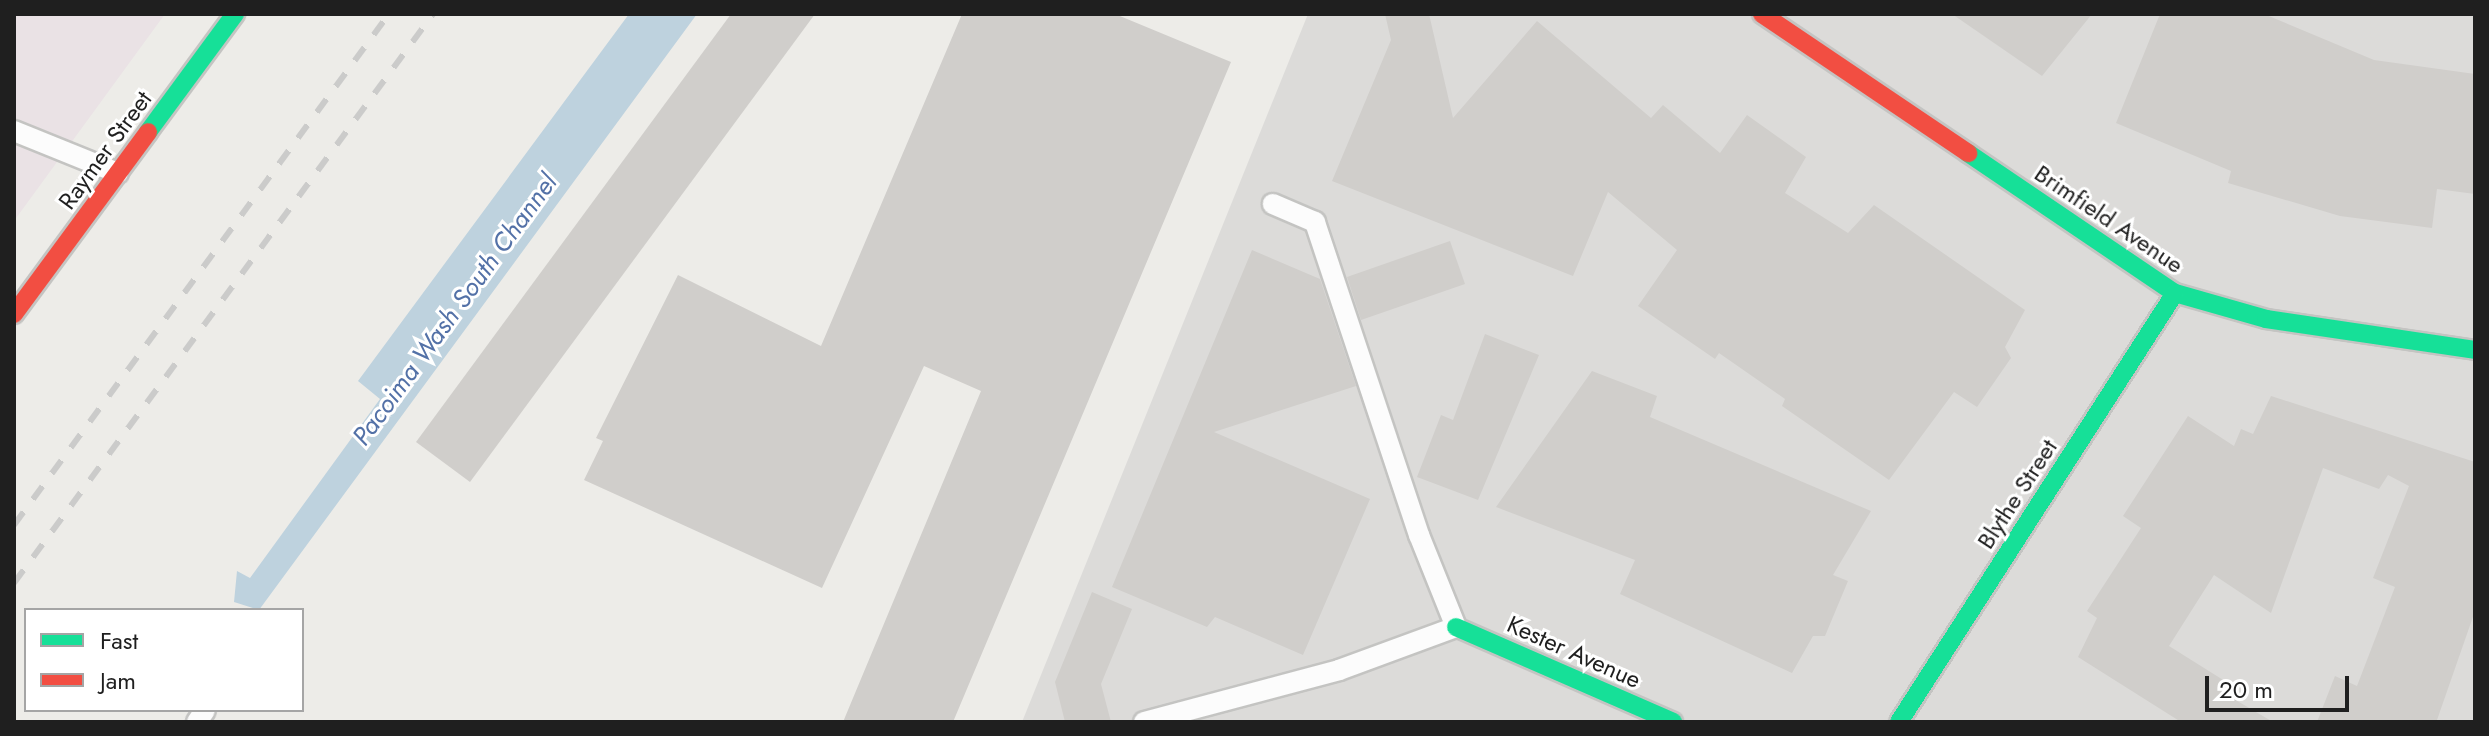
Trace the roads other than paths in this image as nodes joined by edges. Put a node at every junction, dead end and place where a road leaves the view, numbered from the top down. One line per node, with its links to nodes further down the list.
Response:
1 (235, 14): 4 (street, Raymer Street)
2 (1762, 14): 6 (street, Brimfield Avenue)
3 (14, 131): 4 (lane)
4 (118, 173): 7 (street, Raymer Street)
5 (1273, 204): 9 (lane)
6 (2175, 293): 8 (street, Brimfield Avenue); 12 (street, Blythe Street)
7 (14, 314)
8 (2475, 350)
9 (1456, 627): 10 (lane); 11 (street, Kester Avenue)
10 (1144, 722)
11 (1673, 722)
12 (1899, 722)

